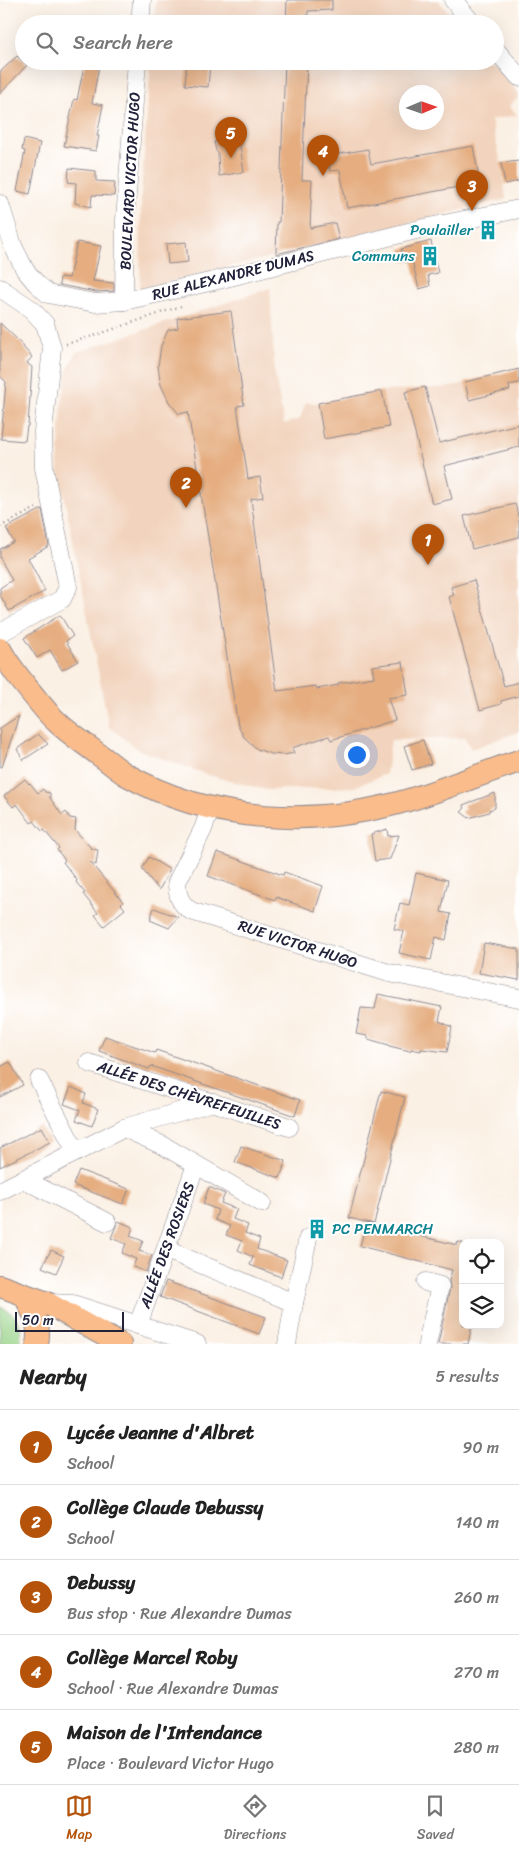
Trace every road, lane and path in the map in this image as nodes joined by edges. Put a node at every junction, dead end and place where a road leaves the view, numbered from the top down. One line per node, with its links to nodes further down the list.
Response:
1 (142, 0): 3 (street)
2 (453, 0): 4 (street)
3 (141, 15)
4 (466, 15)
5 (504, 60): 7 (street)
6 (136, 70): 11 (street, BOULEVARD VICTOR HUGO)
7 (519, 77)
8 (0, 204): 11 (street, RUE ALEXANDRE DUMAS)
9 (519, 209): 11 (street, RUE ALEXANDRE DUMAS)
10 (0, 288): 12 (street)
11 (124, 301)
12 (51, 501): 13 (path); 14 (street)
13 (0, 527)
14 (0, 633)
15 (0, 649): 17 (main road)
16 (519, 760): 17 (main road)
17 (211, 807): 18 (street, RUE VICTOR HUGO)
18 (519, 998)
19 (89, 1063): 21 (street, ALLÉE DES CHÈVREFEUILLES)
20 (39, 1080): 24 (street)
21 (213, 1102): 22 (street, ALLÉE DES CHÈVREFEUILLES); 23 (street)
22 (289, 1126)
23 (124, 1128): 24 (street); 25 (street)
24 (76, 1152): 26 (street)
25 (196, 1165): 28 (street); 31 (street, ALLÉE DES ROSIERS)
26 (23, 1179): 27 (street); 29 (street)
27 (0, 1191)
28 (262, 1202)
29 (107, 1222)
30 (308, 1238): 34 (street)
31 (166, 1250): 34 (street); 35 (street, ALLÉE DES ROSIERS)
32 (426, 1282): 40 (street)
33 (15, 1292): 35 (street); 36 (main road); 37 (main road)
34 (294, 1303): 39 (street)
35 (138, 1325): 38 (street)
36 (37, 1344)
37 (120, 1344)
38 (197, 1344)
39 (287, 1344)
40 (426, 1344)

